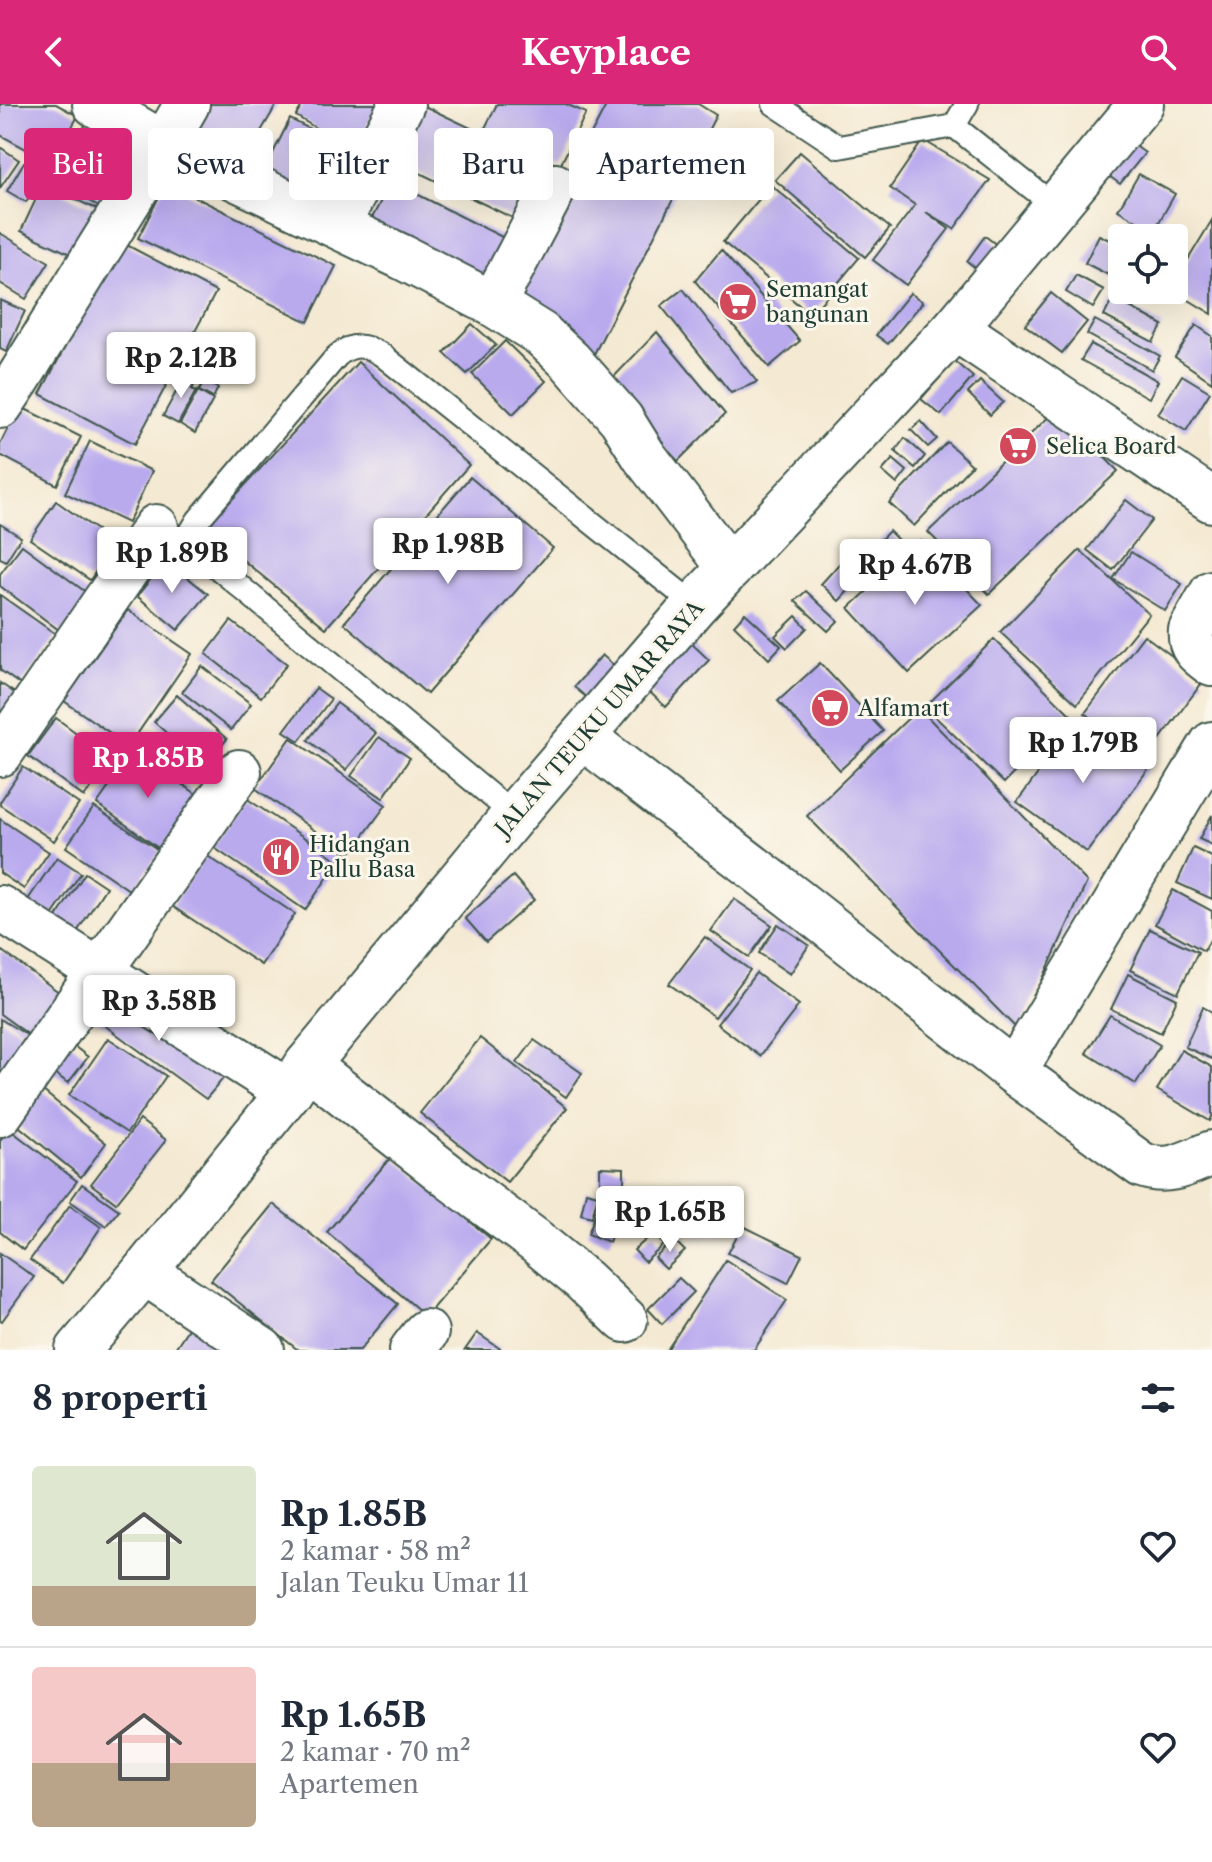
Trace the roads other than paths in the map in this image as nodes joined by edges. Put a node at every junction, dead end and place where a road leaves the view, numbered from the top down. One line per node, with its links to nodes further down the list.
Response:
1 (95, 104): 9 (street)
2 (187, 104): 8 (street)
3 (402, 104): 14 (street)
4 (774, 104): 7 (lane)
5 (967, 104): 7 (lane)
6 (1141, 104): 13 (street, JALAN TEUKU UMAR RAYA)
7 (954, 126): 13 (lane)
8 (173, 128)
9 (148, 135)
10 (148, 170): 17 (street)
11 (555, 186): 15 (street)
12 (273, 195): 14 (street)
13 (1056, 207): 16 (street, JALAN TEUKU UMAR RAYA)
14 (337, 225): 15 (street)
15 (493, 304): 20 (street)
16 (955, 328): 18 (street); 20 (street, JALAN TEUKU UMAR RAYA)
17 (0, 406)
18 (1212, 500)
19 (156, 527): 26 (street)
20 (730, 568): 22 (street, JALAN TEUKU UMAR RAYA)
21 (1212, 593): 23 (street)
22 (695, 605): 24 (street, JALAN TEUKU UMAR RAYA); 28 (lane)
23 (1212, 664)
24 (583, 737): 28 (street, JALAN TEUKU UMAR RAYA); 31 (street)
25 (1212, 744): 31 (street)
26 (0, 754)
27 (239, 772): 30 (street)
28 (514, 815): 32 (street, JALAN TEUKU UMAR RAYA)
29 (0, 908): 30 (street)
30 (99, 972): 32 (street); 33 (street)
31 (1014, 1072): 34 (street)
32 (298, 1079): 35 (street, JALAN TEUKU UMAR RAYA); 36 (street)
33 (0, 1114)
34 (1212, 1153)
35 (144, 1272): 37 (street, JALAN TEUKU UMAR RAYA); 38 (street)
36 (625, 1320)
37 (78, 1350)
38 (262, 1350)

